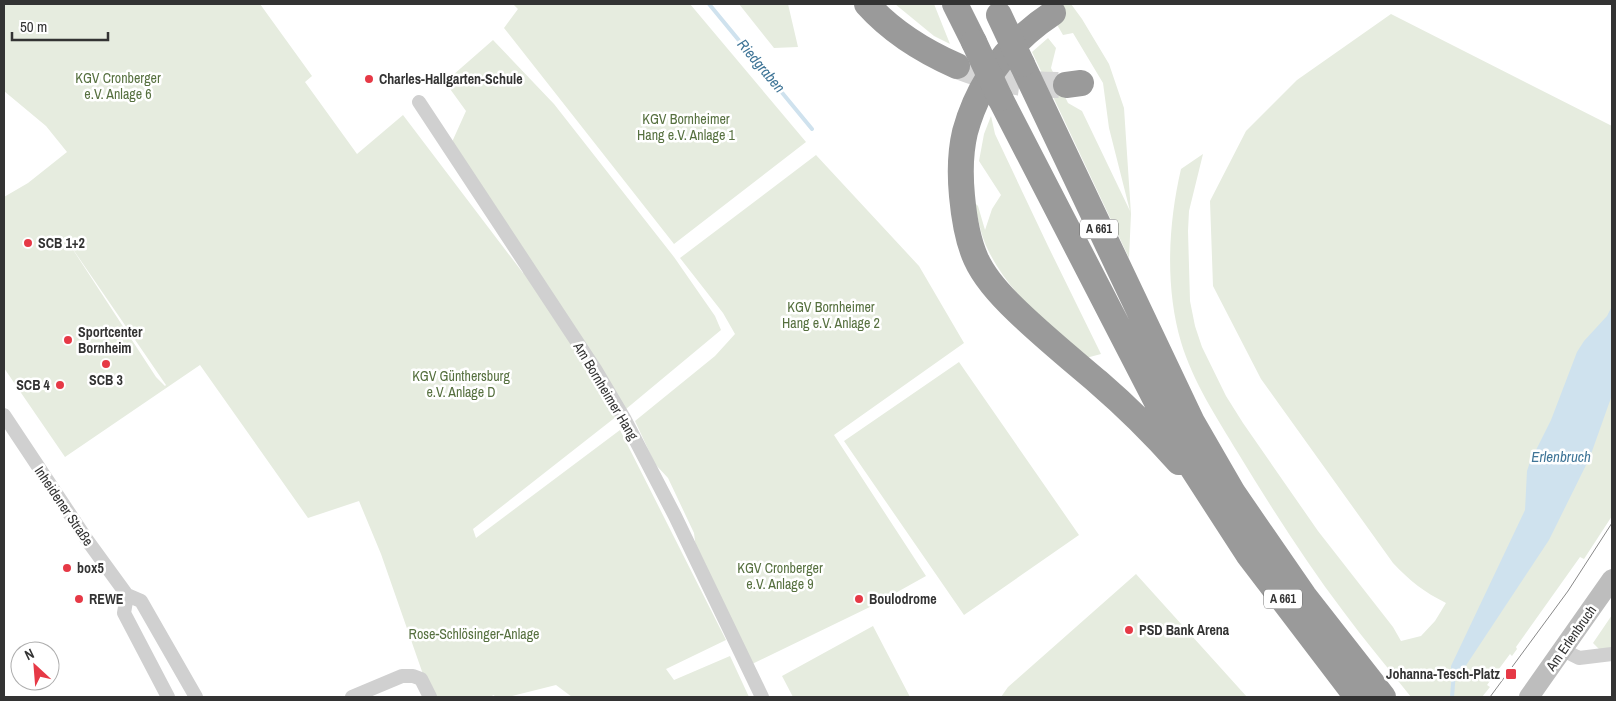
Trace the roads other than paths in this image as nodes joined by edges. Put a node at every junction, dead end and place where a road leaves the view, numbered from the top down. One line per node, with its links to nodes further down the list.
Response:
1 (867, 4): 5 (highway)
2 (955, 4): 8 (highway, A 661, bridge)
3 (996, 9): 14 (highway, A 661, bridge)
4 (1053, 13): 8 (highway)
5 (957, 66)
6 (419, 102): 19 (street, Am Bornheimer Hang)
7 (4, 415): 10 (street, Inheidener Straße)
8 (1214, 503): 14 (highway, A 661)
9 (1612, 579): 11 (main road, Am Erlenbruch)
10 (127, 595): 15 (street); 16 (street, Inheidener Straße)
11 (1606, 601): 12 (main road, Am Erlenbruch)
12 (1563, 650): 13 (street); 20 (main road, Am Erlenbruch)
13 (1612, 654)
14 (1366, 693)
15 (168, 697)
16 (196, 697)
17 (352, 697): 18 (street)
18 (430, 697)
19 (762, 697)
20 (1529, 697)

